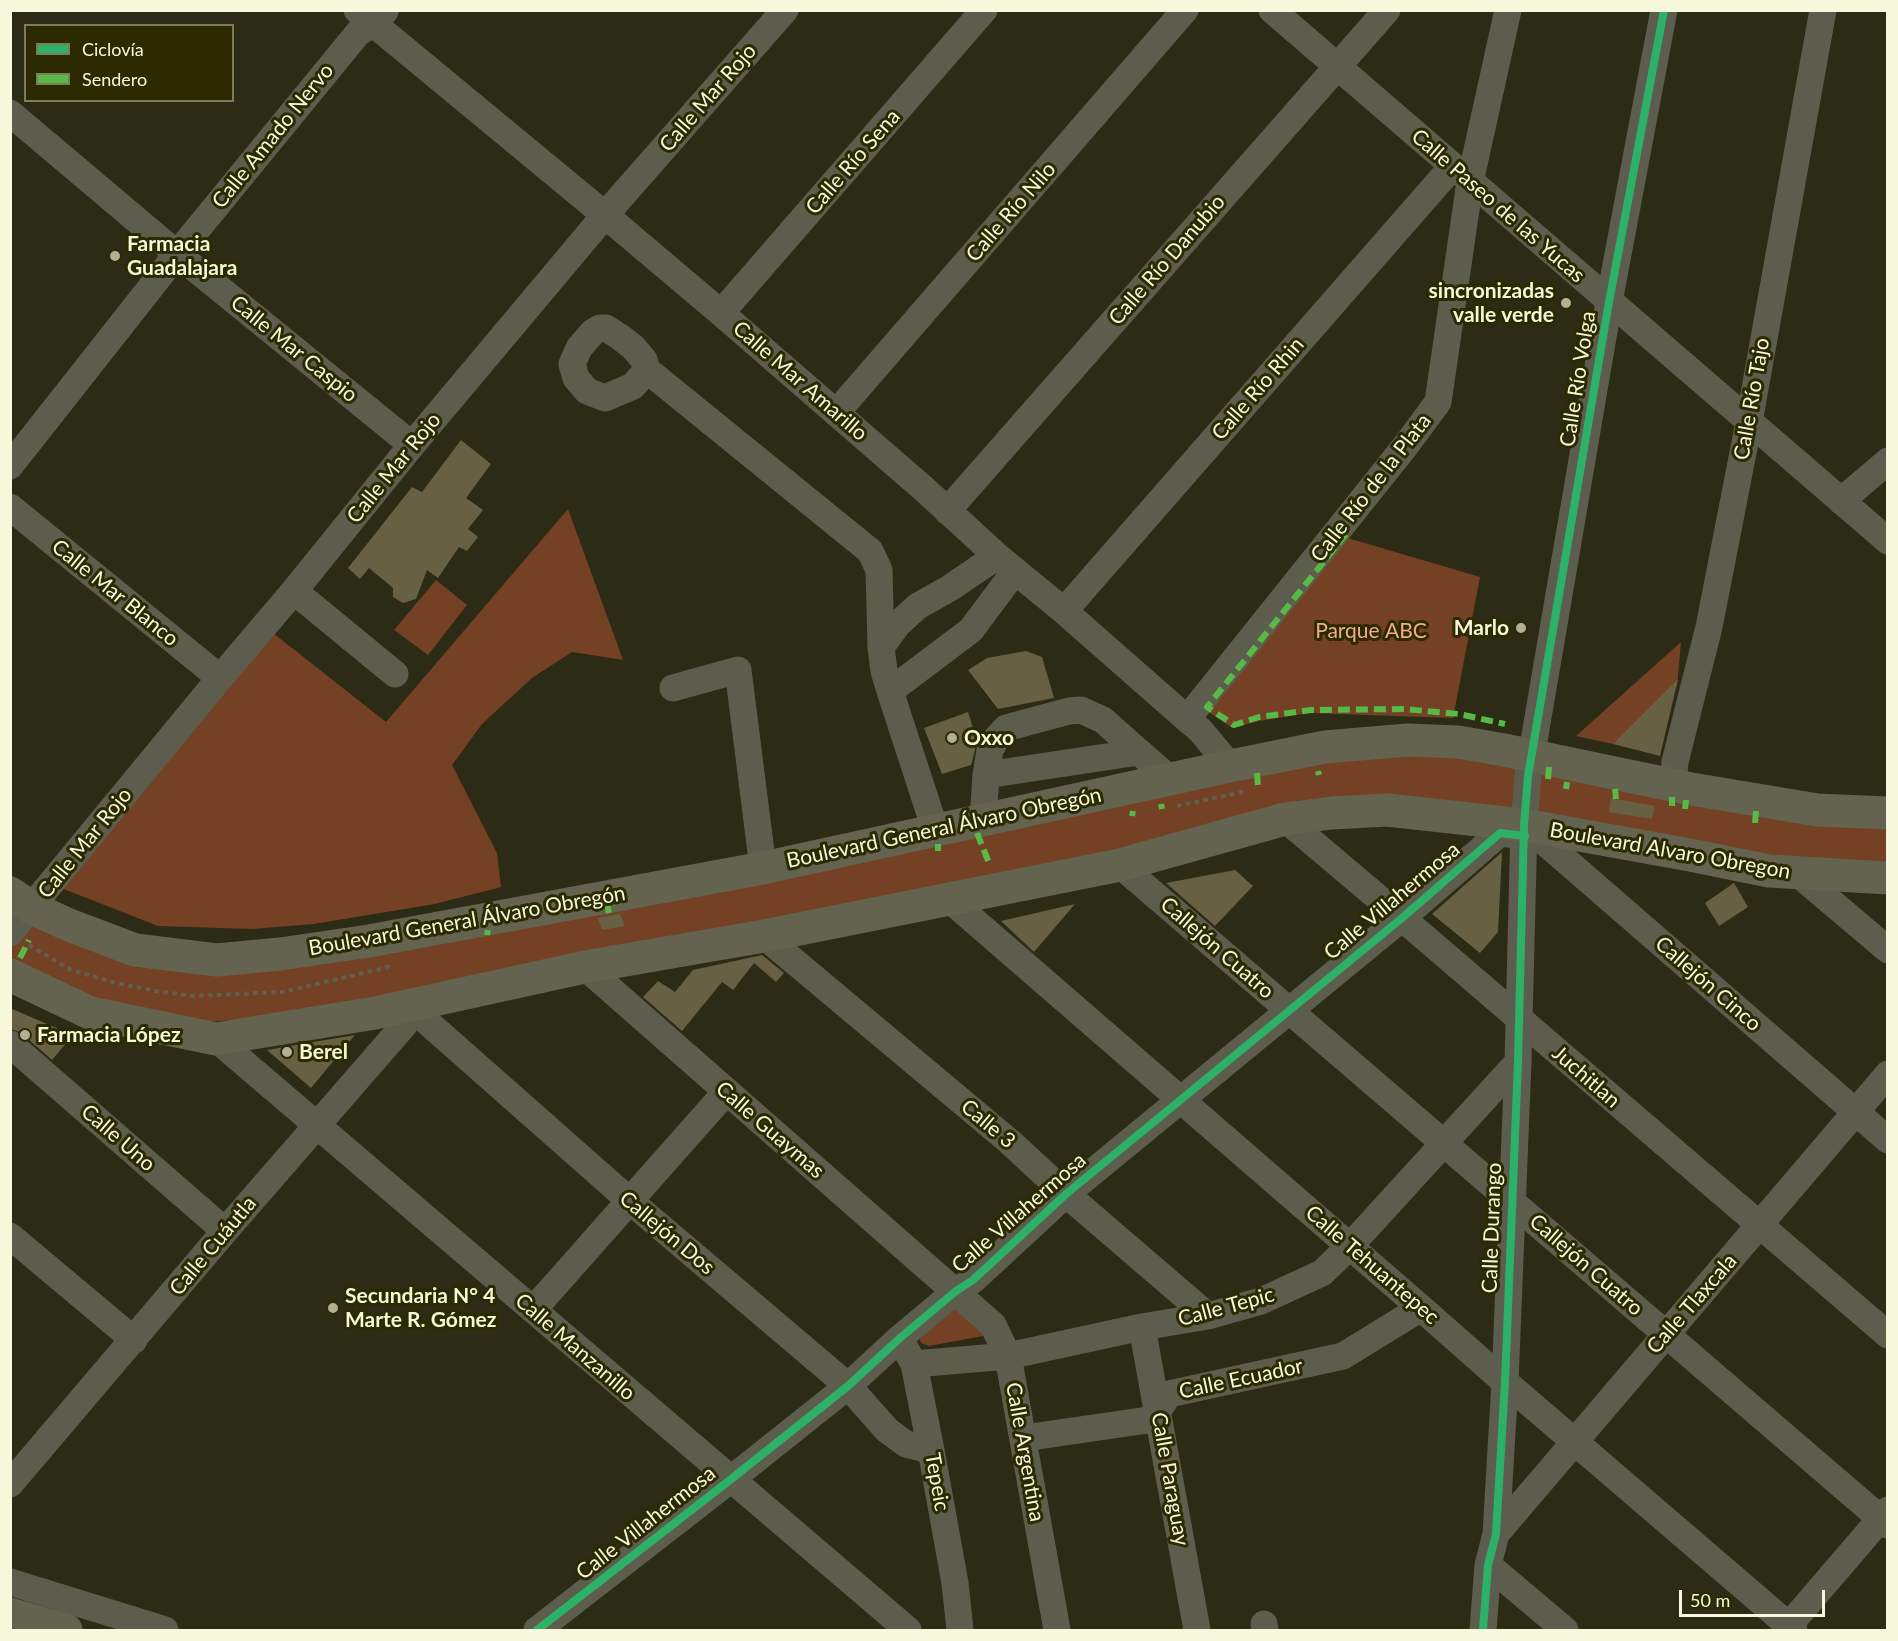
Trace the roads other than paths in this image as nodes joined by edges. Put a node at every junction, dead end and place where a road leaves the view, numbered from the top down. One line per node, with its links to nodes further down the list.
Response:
1 (785, 10): 13 (street, Calle Mar Rojo)
2 (984, 10): 16 (street, Calle Río Sena)
3 (1185, 10): 18 (street, Calle Río Nilo)
4 (1272, 10): 10 (street, Calle Paseo de las Yucas)
5 (1387, 10): 10 (street, Calle Río Danubio)
6 (1508, 10): 12 (street, Calle Río de la Plata)
7 (1664, 10): 15 (street, Calle Río Volga)
8 (1823, 10): 19 (street, Calle Río Tajo)
9 (372, 15): 13 (street, Calle Mar Amarillo); 14 (street, Calle Amado Nervo)
10 (1336, 67): 12 (street, Calle Paseo de las Yucas); 25 (street, Calle Río Danubio)
11 (10, 113): 14 (street, Calle Mar Caspio)
12 (1461, 175): 15 (street, Calle Paseo de las Yucas); 29 (street, Calle Río Rhin); 35 (street, Calle Río de la Plata)
13 (605, 214): 16 (street, Calle Mar Amarillo); 20 (street, Calle Mar Rojo)
14 (177, 254): 20 (street, Calle Mar Caspio); 22 (street, Calle Amado Nervo)
15 (1609, 302): 19 (street, Calle Paseo de las Yucas); 37 (street, Calle Río Volga)
16 (721, 313): 18 (street, Calle Mar Amarillo)
17 (647, 370): 30 (street)
18 (836, 413): 25 (street, Calle Mar Amarillo)
19 (1749, 422): 23 (street, Calle Paseo de las Yucas); 41 (street, Calle Río Tajo)
20 (412, 445): 28 (street, Calle Mar Rojo)
21 (1887, 461): 23 (street)
22 (10, 466)
23 (1841, 501): 26 (street, Calle Paseo de las Yucas)
24 (10, 507): 32 (street, Calle Mar Blanco)
25 (947, 511): 27 (street, Calle Mar Amarillo)
26 (1887, 541)
27 (1006, 564): 29 (street, Calle Mar Amarillo); 30 (street); 34 (street)
28 (294, 591): 31 (street); 32 (street, Calle Mar Rojo)
29 (1064, 610): 35 (street, Calle Mar Amarillo)
30 (881, 647): 34 (street)
31 (395, 674)
32 (220, 678): 52 (street, Calle Mar Rojo)
33 (673, 688): 48 (street)
34 (890, 691): 45 (street)
35 (1187, 719): 38 (street, Calle Mar Amarillo)
36 (1139, 752): 39 (street); 39 (street); 40 (street)
37 (1532, 755): 38 (main road, Boulevard General Álvaro Obregón); 41 (main road, Boulevard General Álvaro Obregón); 46 (street, Calle Río Volga)
38 (1230, 766): 40 (main road, Boulevard General Álvaro Obregón)
39 (986, 775): 44 (street)
40 (1170, 779): 44 (main road, Boulevard General Álvaro Obregón)
41 (1673, 785): 42 (main road, Boulevard General Álvaro Obregón)
42 (1887, 813)
43 (1285, 819): 46 (main road); 47 (main road); 53 (street, Juchitlan)
44 (983, 820): 45 (main road, Boulevard General Álvaro Obregón)
45 (935, 829): 48 (main road, Boulevard General Álvaro Obregón)
46 (1525, 830): 49 (main road, Boulevard Alvaro Obregon); 53 (street, Calle Villahermosa); 61 (street, Calle Durango); 68 (street, Callejón Cinco)
47 (1120, 865): 51 (main road); 60 (street, Callejón Cuatro)
48 (763, 868): 52 (main road, Boulevard General Álvaro Obregón)
49 (1797, 873): 50 (main road, Boulevard Alvaro Obregon); 56 (street)
50 (1887, 878)
51 (949, 899): 55 (main road); 67 (street, Calle Tehuantepec)
52 (21, 900): 54 (street, Calle Mar Rojo)
53 (1402, 918): 60 (street, Calle Villahermosa); 61 (street, Juchitlan)
54 (10, 933)
55 (765, 936): 57 (main road); 72 (street, Calle 3)
56 (1887, 950)
57 (585, 967): 59 (main road); 66 (street, Calle Guaymas)
58 (10, 975): 62 (main road)
59 (408, 1005): 62 (main road); 69 (street, Calle Cuáutla); 73 (street, Callejón Dos)
60 (1289, 1010): 67 (street, Calle Villahermosa); 71 (street, Callejón Cuatro)
61 (1519, 1019): 64 (street, Calle Durango); 75 (street, Juchitlan)
62 (216, 1039): 69 (street, Calle Manzanillo)
63 (10, 1044): 76 (street, Calle Uno)
64 (1518, 1062): 71 (street, Calle Tepic); 74 (street, Calle Durango)
65 (1887, 1074): 68 (street, Calle Tlaxcala)
66 (726, 1092): 73 (street); 79 (street, Calle Guaymas)
67 (1181, 1099): 72 (street, Calle Villahermosa); 78 (street, Calle Tehuantepec)
68 (1855, 1111): 70 (street, Callejón Cinco); 75 (street, Calle Tlaxcala)
69 (317, 1124): 76 (street, Calle Cuáutla); 81 (street, Calle Manzanillo)
70 (1887, 1140)
71 (1444, 1143): 74 (street, Callejón Cuatro); 78 (street, Calle Tepic)
72 (1066, 1194): 79 (street, Calle Villahermosa); 82 (street, Calle 3)
73 (630, 1201): 81 (street); 91 (street, Callejón Dos)
74 (1511, 1201): 84 (street, Callejón Cuatro); 90 (street, Calle Durango)
75 (1760, 1225): 84 (street, Calle Tlaxcala); 85 (street, Juchitlan)
76 (225, 1231): 87 (street, Calle Cuáutla)
77 (10, 1236): 87 (street)
78 (1350, 1246): 80 (street, Calle Tehuantepec); 82 (street, Calle Tepic)
79 (956, 1291): 86 (street, Calle Villahermosa); 88 (street, Calle Argentina)
80 (1421, 1308): 90 (street, Calle Tehuantepec); 92 (street, Calle Ecuador)
81 (533, 1310): 96 (street, Calle Manzanillo)
82 (1208, 1316): 83 (street, Calle Tepic)
83 (1142, 1327): 88 (street, Calle Tepic); 92 (street, Calle Paraguay)
84 (1666, 1335): 94 (street, Calle Tlaxcala); 98 (street, Callejón Cuatro)
85 (1887, 1335)
86 (900, 1338): 89 (street, Tepeic); 91 (street, Calle Villahermosa)
87 (134, 1340): 97 (street, Calle Cuáutla)
88 (1008, 1356): 89 (street, Calle Tepic); 93 (street, Calle Argentina)
89 (914, 1364): 95 (street, Tepeic)
90 (1504, 1382): 94 (street, Calle Tehuantepec); 99 (street, Calle Durango)
91 (848, 1386): 95 (street, Callejón Dos); 96 (street, Calle Villahermosa)
92 (1158, 1411): 93 (street, Calle Ecuador); 110 (street, Calle Paraguay)
93 (1024, 1438): 109 (street, Calle Argentina)
94 (1575, 1442): 99 (street, Calle Tlaxcala); 103 (street, Calle Tehuantepec)
95 (931, 1450): 108 (street, Tepeic)
96 (730, 1480): 106 (street, Calle Villahermosa); 107 (street, Calle Manzanillo)
97 (10, 1484)
98 (1885, 1518): 103 (street)
99 (1496, 1534): 100 (street, Calle Durango)
100 (1488, 1565): 111 (street, Calle Durango); 112 (street)
101 (10, 1582): 105 (street)
102 (10, 1614): 104 (main road)
103 (1790, 1629)
104 (66, 1630)
105 (165, 1630)
106 (537, 1630)
107 (908, 1630)
108 (960, 1630)
109 (1057, 1630)
110 (1197, 1630)
111 (1483, 1630)
112 (1565, 1630)

